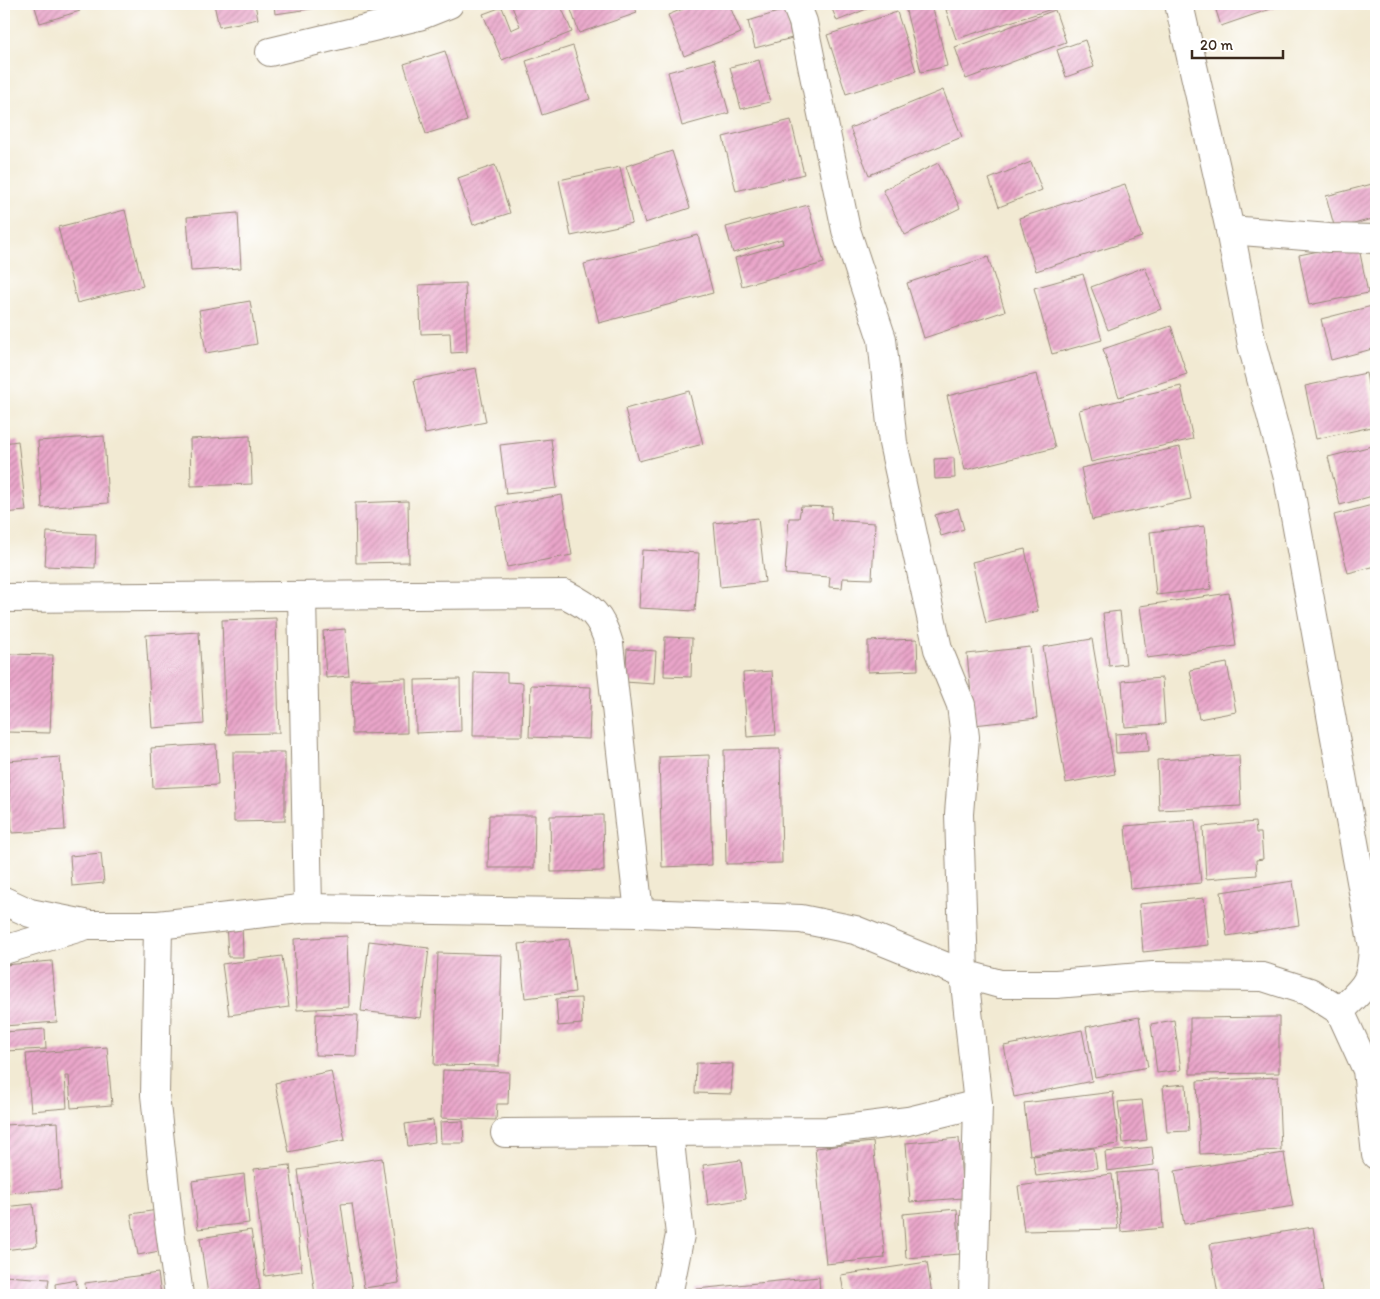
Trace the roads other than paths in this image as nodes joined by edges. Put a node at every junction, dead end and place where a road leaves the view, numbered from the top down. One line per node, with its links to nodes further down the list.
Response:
1 (449, 4): 4 (street)
2 (796, 4): 15 (street)
3 (1179, 4): 5 (street)
4 (270, 52)
5 (1230, 230): 6 (street); 16 (street)
6 (1376, 239)
7 (302, 596): 8 (street); 10 (street); 11 (street)
8 (4, 598)
9 (4, 901): 12 (street)
10 (308, 908): 11 (street); 13 (street)
11 (639, 913): 15 (street)
12 (90, 925): 13 (street); 14 (street)
13 (158, 926): 21 (street)
14 (4, 950)
15 (964, 974): 16 (street); 17 (street)
16 (1340, 1011): 20 (street)
17 (978, 1104): 18 (street); 23 (street)
18 (669, 1132): 19 (street); 22 (street)
19 (505, 1133)
20 (1376, 1155)
21 (179, 1295)
22 (668, 1295)
23 (973, 1295)

